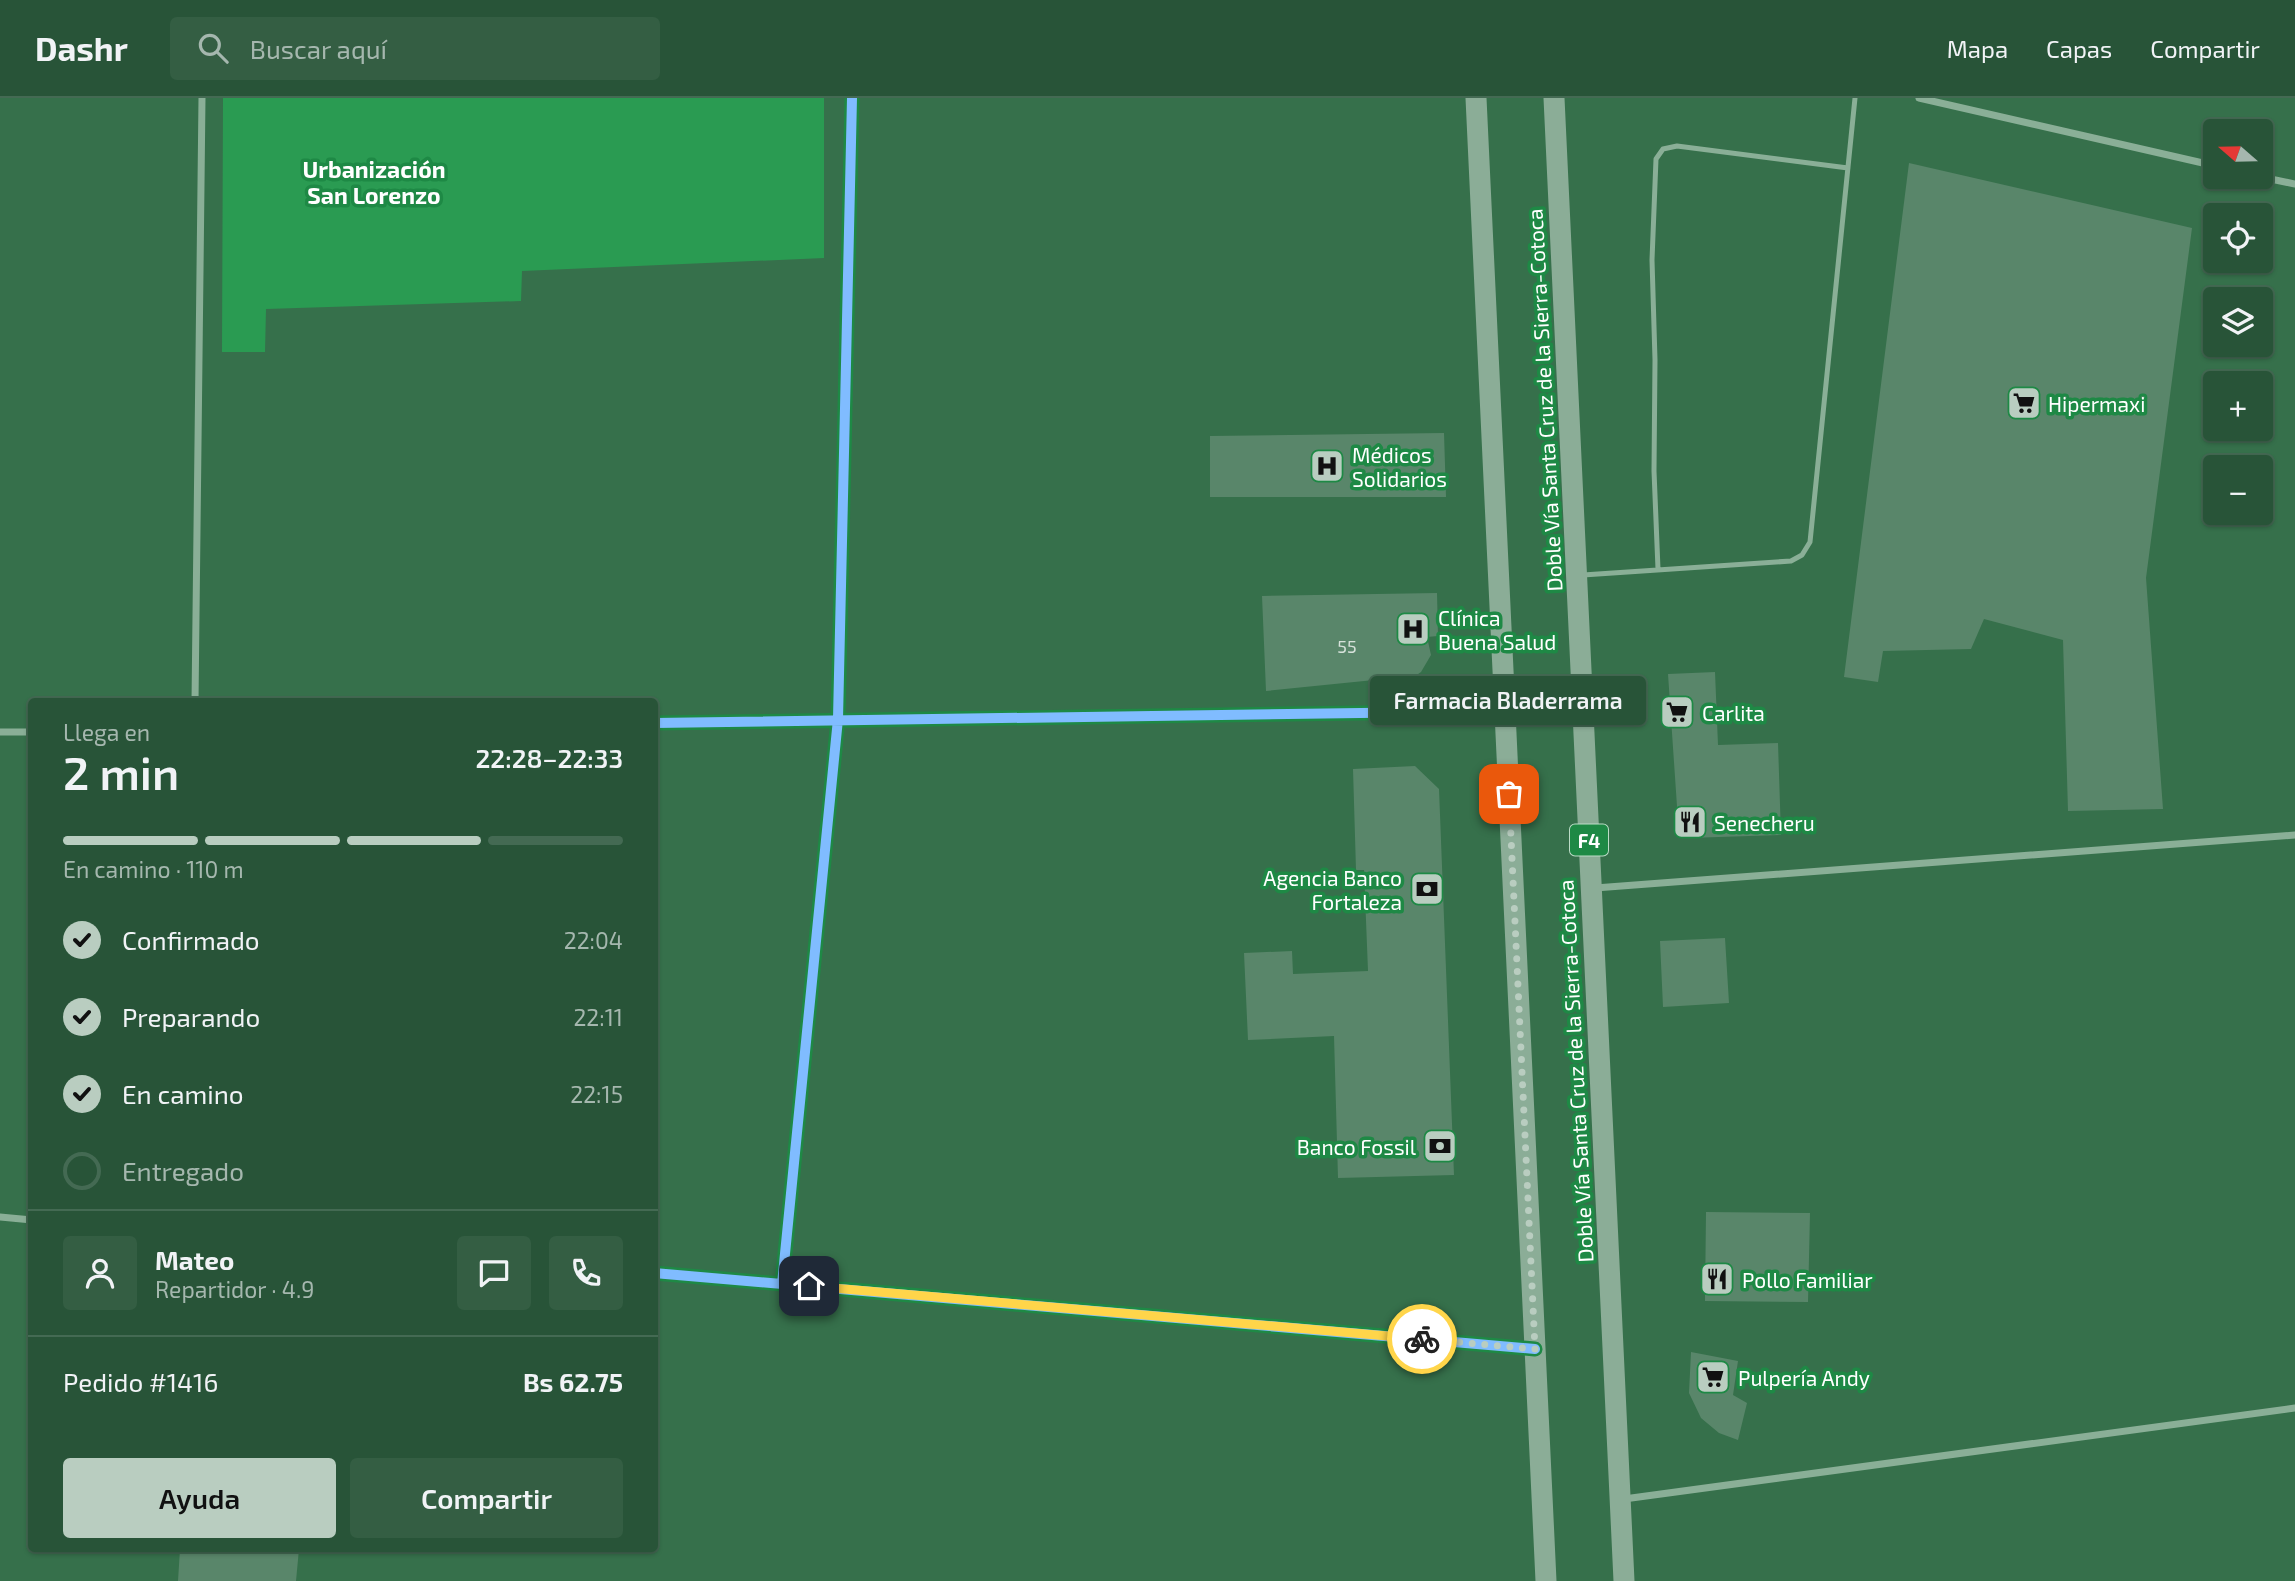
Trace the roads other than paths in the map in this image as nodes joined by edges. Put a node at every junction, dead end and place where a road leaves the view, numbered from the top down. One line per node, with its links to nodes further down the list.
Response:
1 (202, 98): 13 (street)
2 (852, 98): 15 (street)
3 (1476, 98): 14 (highway)
4 (1554, 98): 12 (highway, Doble Vía Santa Cruz de la Sierra-Cotoca / F4)
5 (1855, 98): 8 (lane)
6 (1919, 98): 7 (street)
7 (2203, 163)
8 (1848, 168): 11 (lane); 11 (lane)
9 (2273, 179): 10 (street)
10 (2295, 184)
11 (1658, 569): 12 (lane)
12 (1577, 575): 20 (highway, Doble Vía Santa Cruz de la Sierra-Cotoca / F4)
13 (195, 698)
14 (1505, 711): 15 (street); 25 (highway)
15 (838, 719): 16 (street); 24 (street)
16 (658, 723)
17 (0, 732): 18 (street)
18 (28, 732)
19 (2295, 835): 20 (street)
20 (1591, 888): 27 (highway, Doble Vía Santa Cruz de la Sierra-Cotoca / F4)
21 (0, 1217): 22 (street)
22 (28, 1220)
23 (658, 1273): 24 (street)
24 (782, 1284): 25 (street)
25 (1535, 1349): 28 (highway)
26 (2295, 1408): 27 (street)
27 (1620, 1499): 29 (highway, Doble Vía Santa Cruz de la Sierra-Cotoca / F4)
28 (1546, 1581)
29 (1624, 1581)

